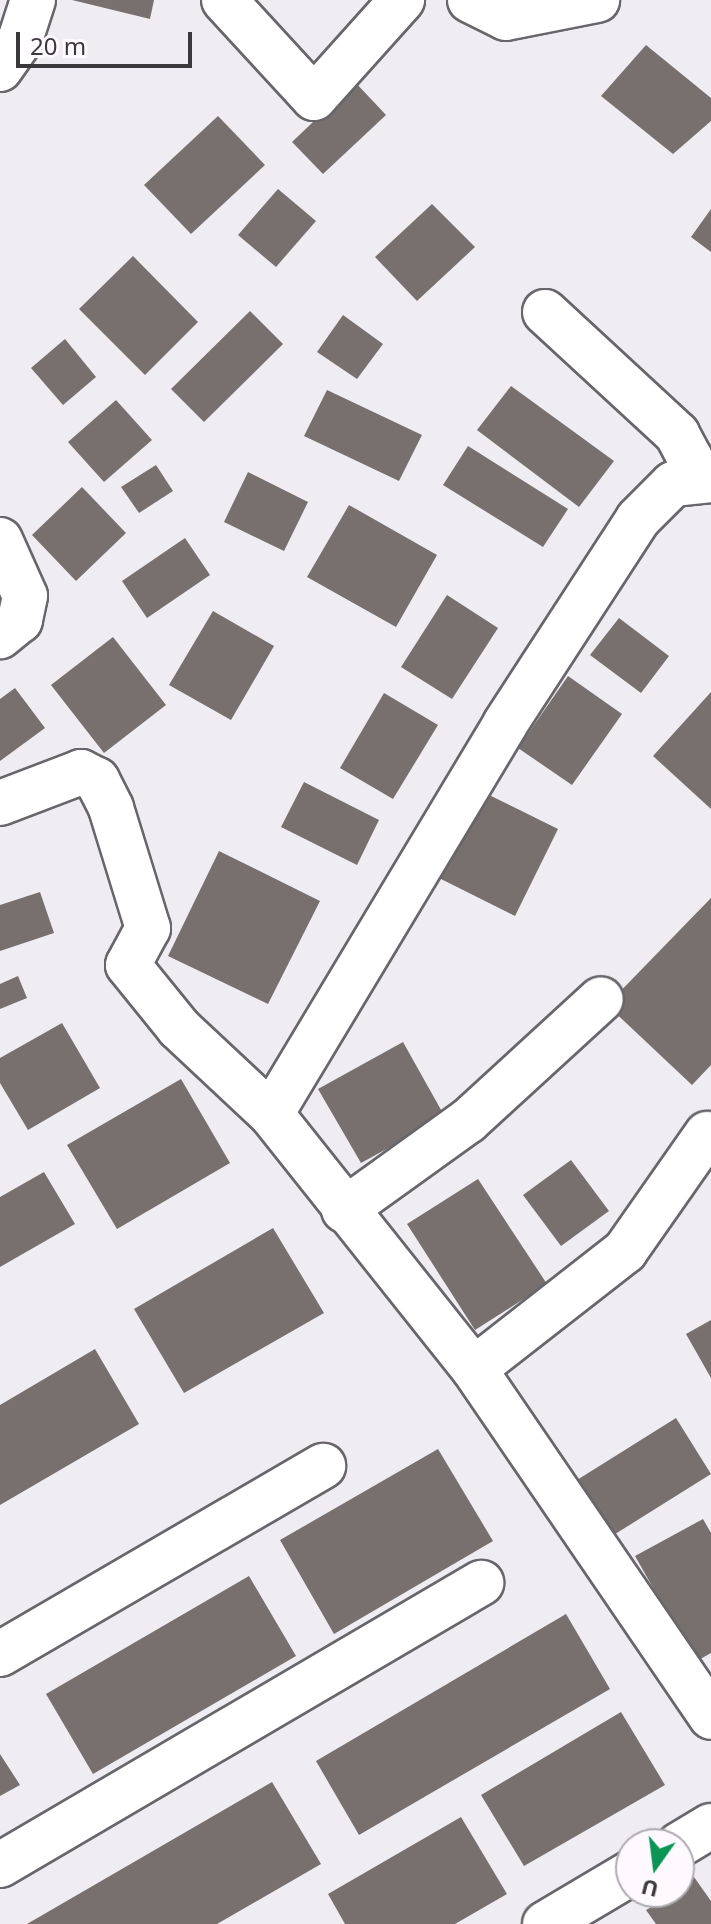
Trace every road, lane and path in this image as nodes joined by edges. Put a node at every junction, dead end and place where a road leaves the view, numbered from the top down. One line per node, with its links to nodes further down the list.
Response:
1 (33, 0): 6 (street)
2 (224, 0): 3 (street)
3 (402, 0)
4 (470, 0): 5 (street)
5 (597, 0)
6 (0, 69)
7 (545, 312): 8 (street)
8 (701, 480): 13 (street)
9 (0, 540): 10 (street)
10 (0, 636)
11 (0, 803): 13 (street)
12 (601, 999): 15 (street)
13 (271, 1114): 15 (street)
14 (707, 1134): 16 (street)
15 (344, 1210): 16 (street)
16 (474, 1369): 20 (street)
17 (323, 1466): 19 (street)
18 (481, 1583): 21 (street)
19 (0, 1654)
20 (707, 1698)
21 (0, 1865)
22 (615, 1882): 23 (street)
23 (545, 1924)

